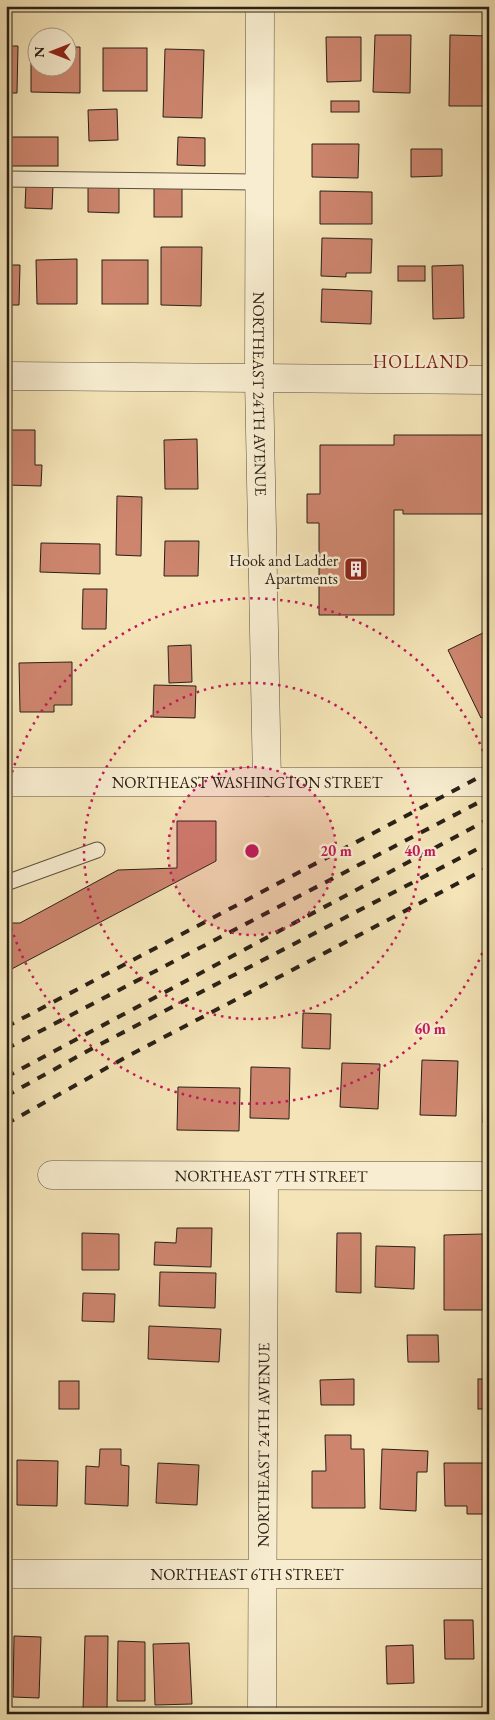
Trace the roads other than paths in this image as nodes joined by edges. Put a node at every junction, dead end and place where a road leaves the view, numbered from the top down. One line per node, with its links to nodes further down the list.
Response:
1 (260, 6): 3 (street, NORTHEAST 24TH AVENUE)
2 (6, 179): 3 (lane)
3 (260, 182): 5 (street, NORTHEAST 24TH AVENUE)
4 (6, 376): 5 (street)
5 (259, 379): 6 (street); 8 (street, NORTHEAST 24TH AVENUE)
6 (489, 380)
7 (6, 782): 8 (street, NORTHEAST WASHINGTON STREET)
8 (267, 782): 9 (street, NORTHEAST WASHINGTON STREET)
9 (489, 782)
10 (97, 850): 11 (lane)
11 (6, 883)
12 (52, 1175): 14 (street, NORTHEAST 7TH STREET)
13 (489, 1176): 14 (street, NORTHEAST 7TH STREET)
14 (264, 1177): 16 (street, NORTHEAST 24TH AVENUE)
15 (6, 1574): 16 (street, NORTHEAST 6TH STREET)
16 (262, 1574): 17 (street, NORTHEAST 6TH STREET); 18 (street, NORTHEAST 24TH AVENUE)
17 (489, 1574)
18 (262, 1714)

